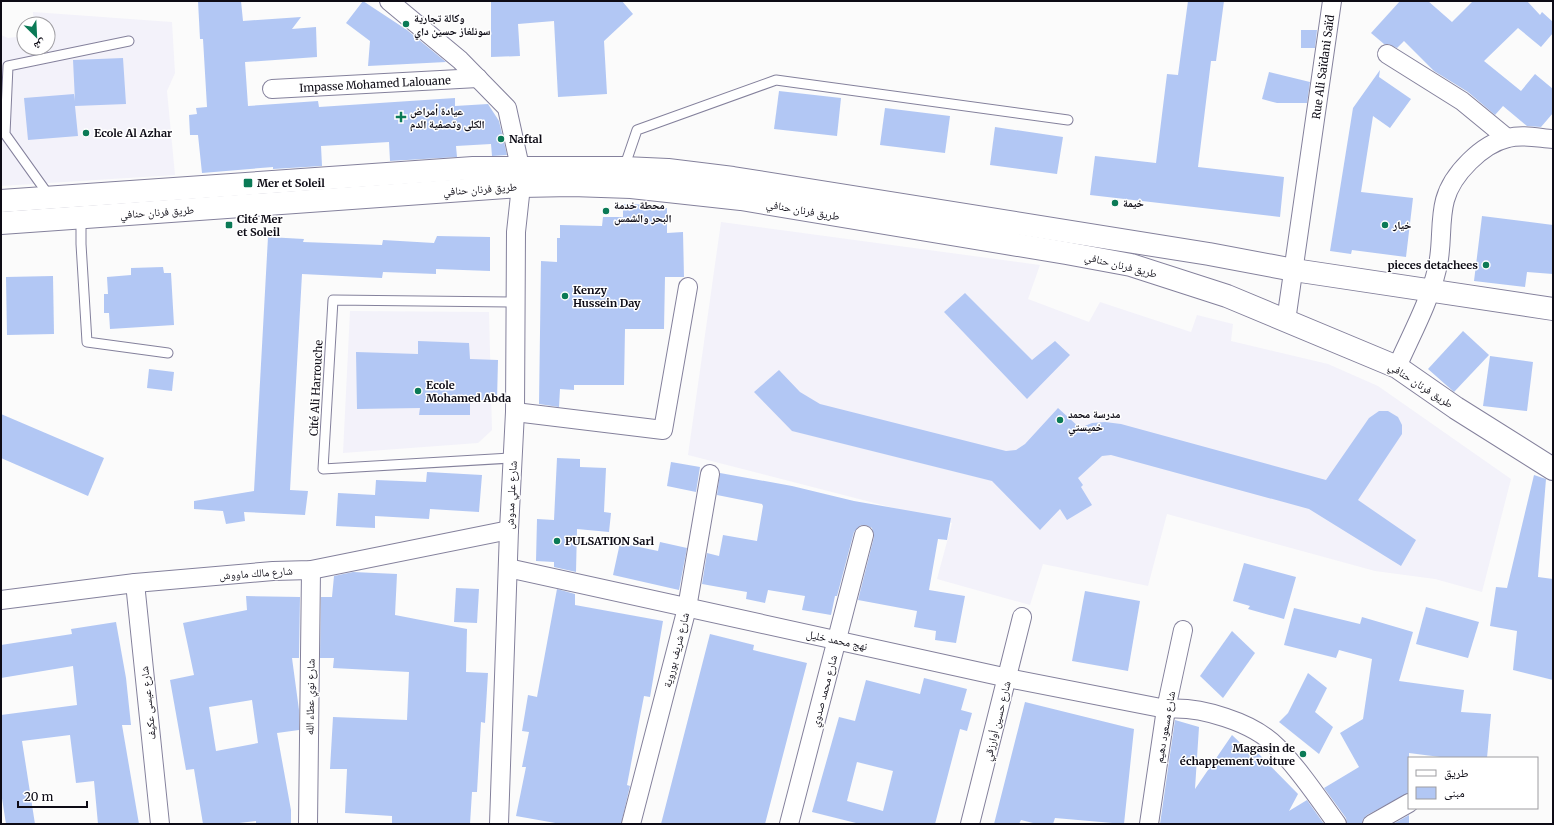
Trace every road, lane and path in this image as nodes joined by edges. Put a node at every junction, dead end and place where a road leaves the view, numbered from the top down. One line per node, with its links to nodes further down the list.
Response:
1 (388, 1): 6 (street, شارع علي مدوش)
2 (1332, 1): 17 (street, Rue Ali Saïdani Saïd)
3 (129, 40): 5 (lane)
4 (1387, 54): 9 (street)
5 (4, 65): 13 (lane)
6 (478, 78): 7 (street, Impasse Mohamed Lalouane); 12 (street, شارع علي مدوش)
7 (272, 89)
8 (1068, 120): 11 (lane)
9 (1507, 138): 10 (street); 19 (street)
10 (1553, 139)
11 (624, 168): 12 (main road, طريق فرنان حنافي); 17 (main road, طريق فرنان حنافي)
12 (521, 176): 13 (main road, طريق فرنان حنافي); 15 (main road, طريق فرنان حنافي); 20 (street, شارع علي مدوش); 22 (main road, طريق فرنان حنافي)
13 (50, 198): 14 (main road, طريق فرنان حنافي)
14 (1, 201)
15 (81, 217): 16 (main road, طريق فرنان حنافي); 23 (lane)
16 (1, 223)
17 (1294, 270): 19 (main road, طريق فرنان حنافي); 22 (street, Rue Ali Saïdani Saïd)
18 (688, 287): 25 (street)
19 (1430, 292): 21 (main road, طريق فرنان حنافي); 24 (street)
20 (515, 302): 25 (street, شارع علي مدوش); 26 (lane, Cité Ali Harrouche)
21 (1553, 309)
22 (1286, 321): 24 (main road, طريق فرنان حنافي)
23 (168, 353)
24 (1397, 367): 27 (main road, طريق فرنان حنافي)
25 (515, 412): 26 (street, شارع علي مدوش)
26 (512, 458): 29 (street, شارع علي مدوش)
27 (1553, 469)
28 (710, 474): 35 (street, شارع شريف بوروية)
29 (509, 530): 31 (street, شارع علي مدوش); 32 (street, شارع مالك ماووش)
30 (864, 535): 38 (street, شارع محمد صدوي)
31 (508, 568): 35 (street, نهج محمد خليل); 44 (street, شارع علي مدوش)
32 (311, 570): 33 (street, شارع مالك ماووش); 43 (street, شارع نوي عطاء الله)
33 (135, 583): 34 (street, شارع مالك ماووش); 42 (street, شارع عيسى عكيف)
34 (1, 600)
35 (687, 608): 38 (street, نهج محمد خليل); 45 (street, شارع شريف بوروية)
36 (1022, 617): 39 (street, شارع حسين أوارزقي)
37 (1183, 630): 40 (street, شارع مسعود دهيم)
38 (838, 640): 39 (street, نهج محمد خليل); 46 (street, شارع محمد صدوي)
39 (1008, 678): 40 (street, نهج محمد خليل); 47 (street, شارع حسين أوارزقي)
40 (1166, 709): 48 (street, شارع مسعود دهيم); 49 (street, نهج محمد خليل)
41 (1408, 804): 50 (street)
42 (160, 824)
43 (308, 824)
44 (499, 824)
45 (631, 824)
46 (789, 824)
47 (970, 824)
48 (1149, 824)
49 (1337, 824)
50 (1372, 824)

